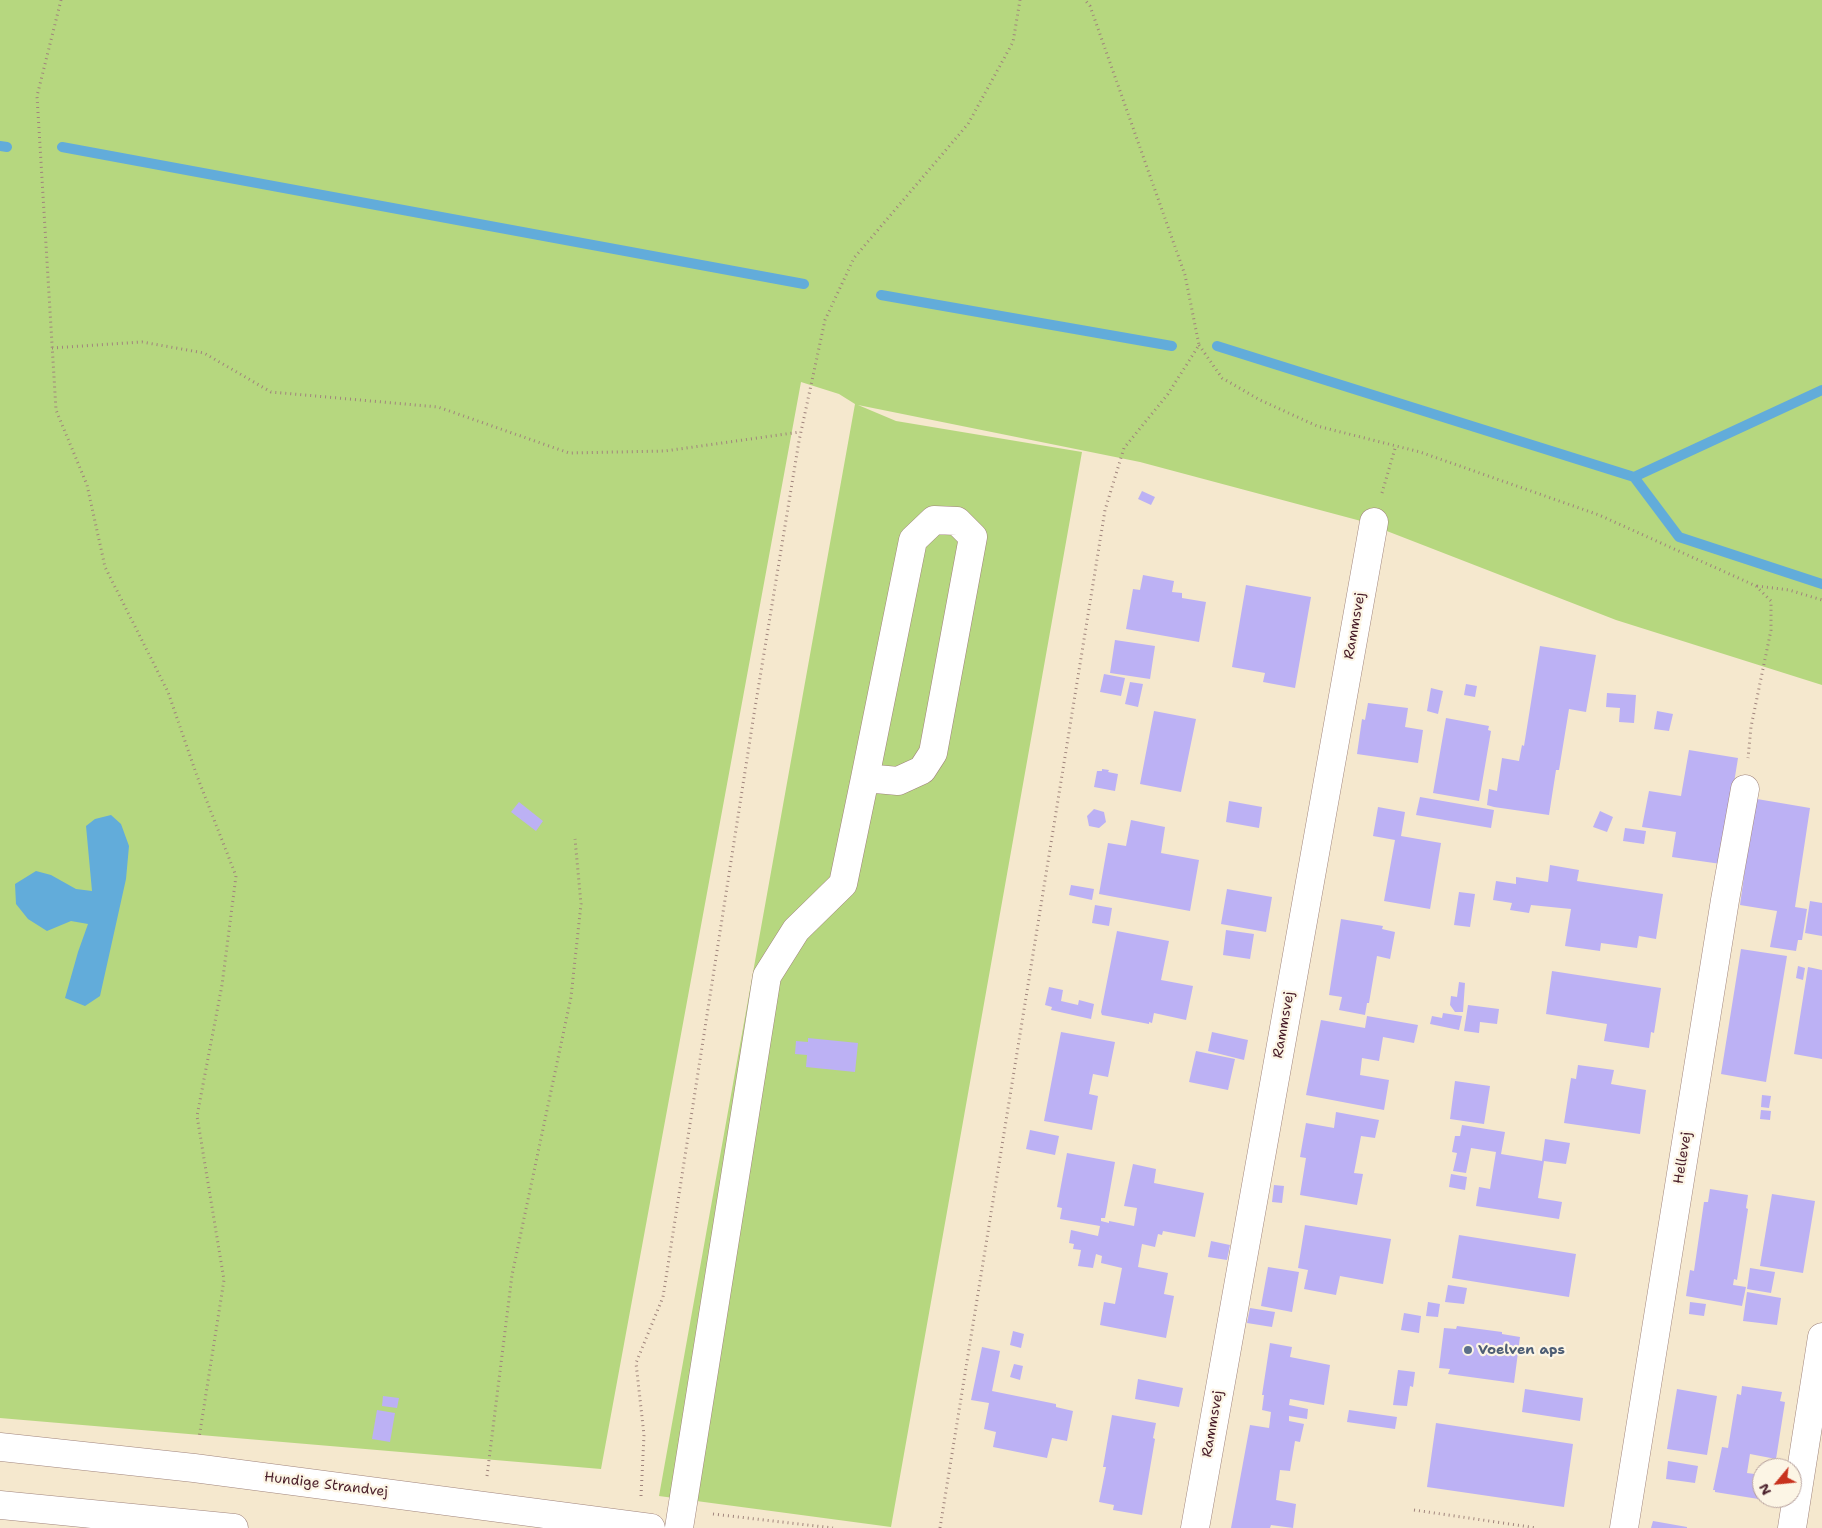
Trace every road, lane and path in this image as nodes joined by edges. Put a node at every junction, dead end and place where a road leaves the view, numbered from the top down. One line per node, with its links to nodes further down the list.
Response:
1 (61, 0): 5 (path)
2 (1020, 0): 6 (path)
3 (1086, 0): 4 (path)
4 (1199, 345): 7 (path); 23 (path)
5 (52, 348): 6 (path); 16 (path)
6 (800, 432): 20 (path)
7 (1396, 445): 8 (path); 9 (path)
8 (1374, 522): 24 (street, Rammsvej)
9 (1756, 586): 10 (path); 12 (path)
10 (1822, 600)
11 (864, 778): 11 (street); 22 (street)
12 (1745, 789): 26 (street, Hellevej)
13 (575, 840): 18 (path)
14 (1822, 1337): 27 (street)
15 (0, 1447): 16 (street, Hundige Strandvej)
16 (194, 1468): 18 (street, Hundige Strandvej)
17 (0, 1505): 21 (street)
18 (484, 1506): 20 (street, Hundige Strandvej)
19 (1414, 1510): 25 (path)
20 (645, 1527)
21 (234, 1528)
22 (679, 1528)
23 (940, 1528)
24 (1195, 1528)
25 (1537, 1528)
26 (1624, 1528)
27 (1792, 1528)

